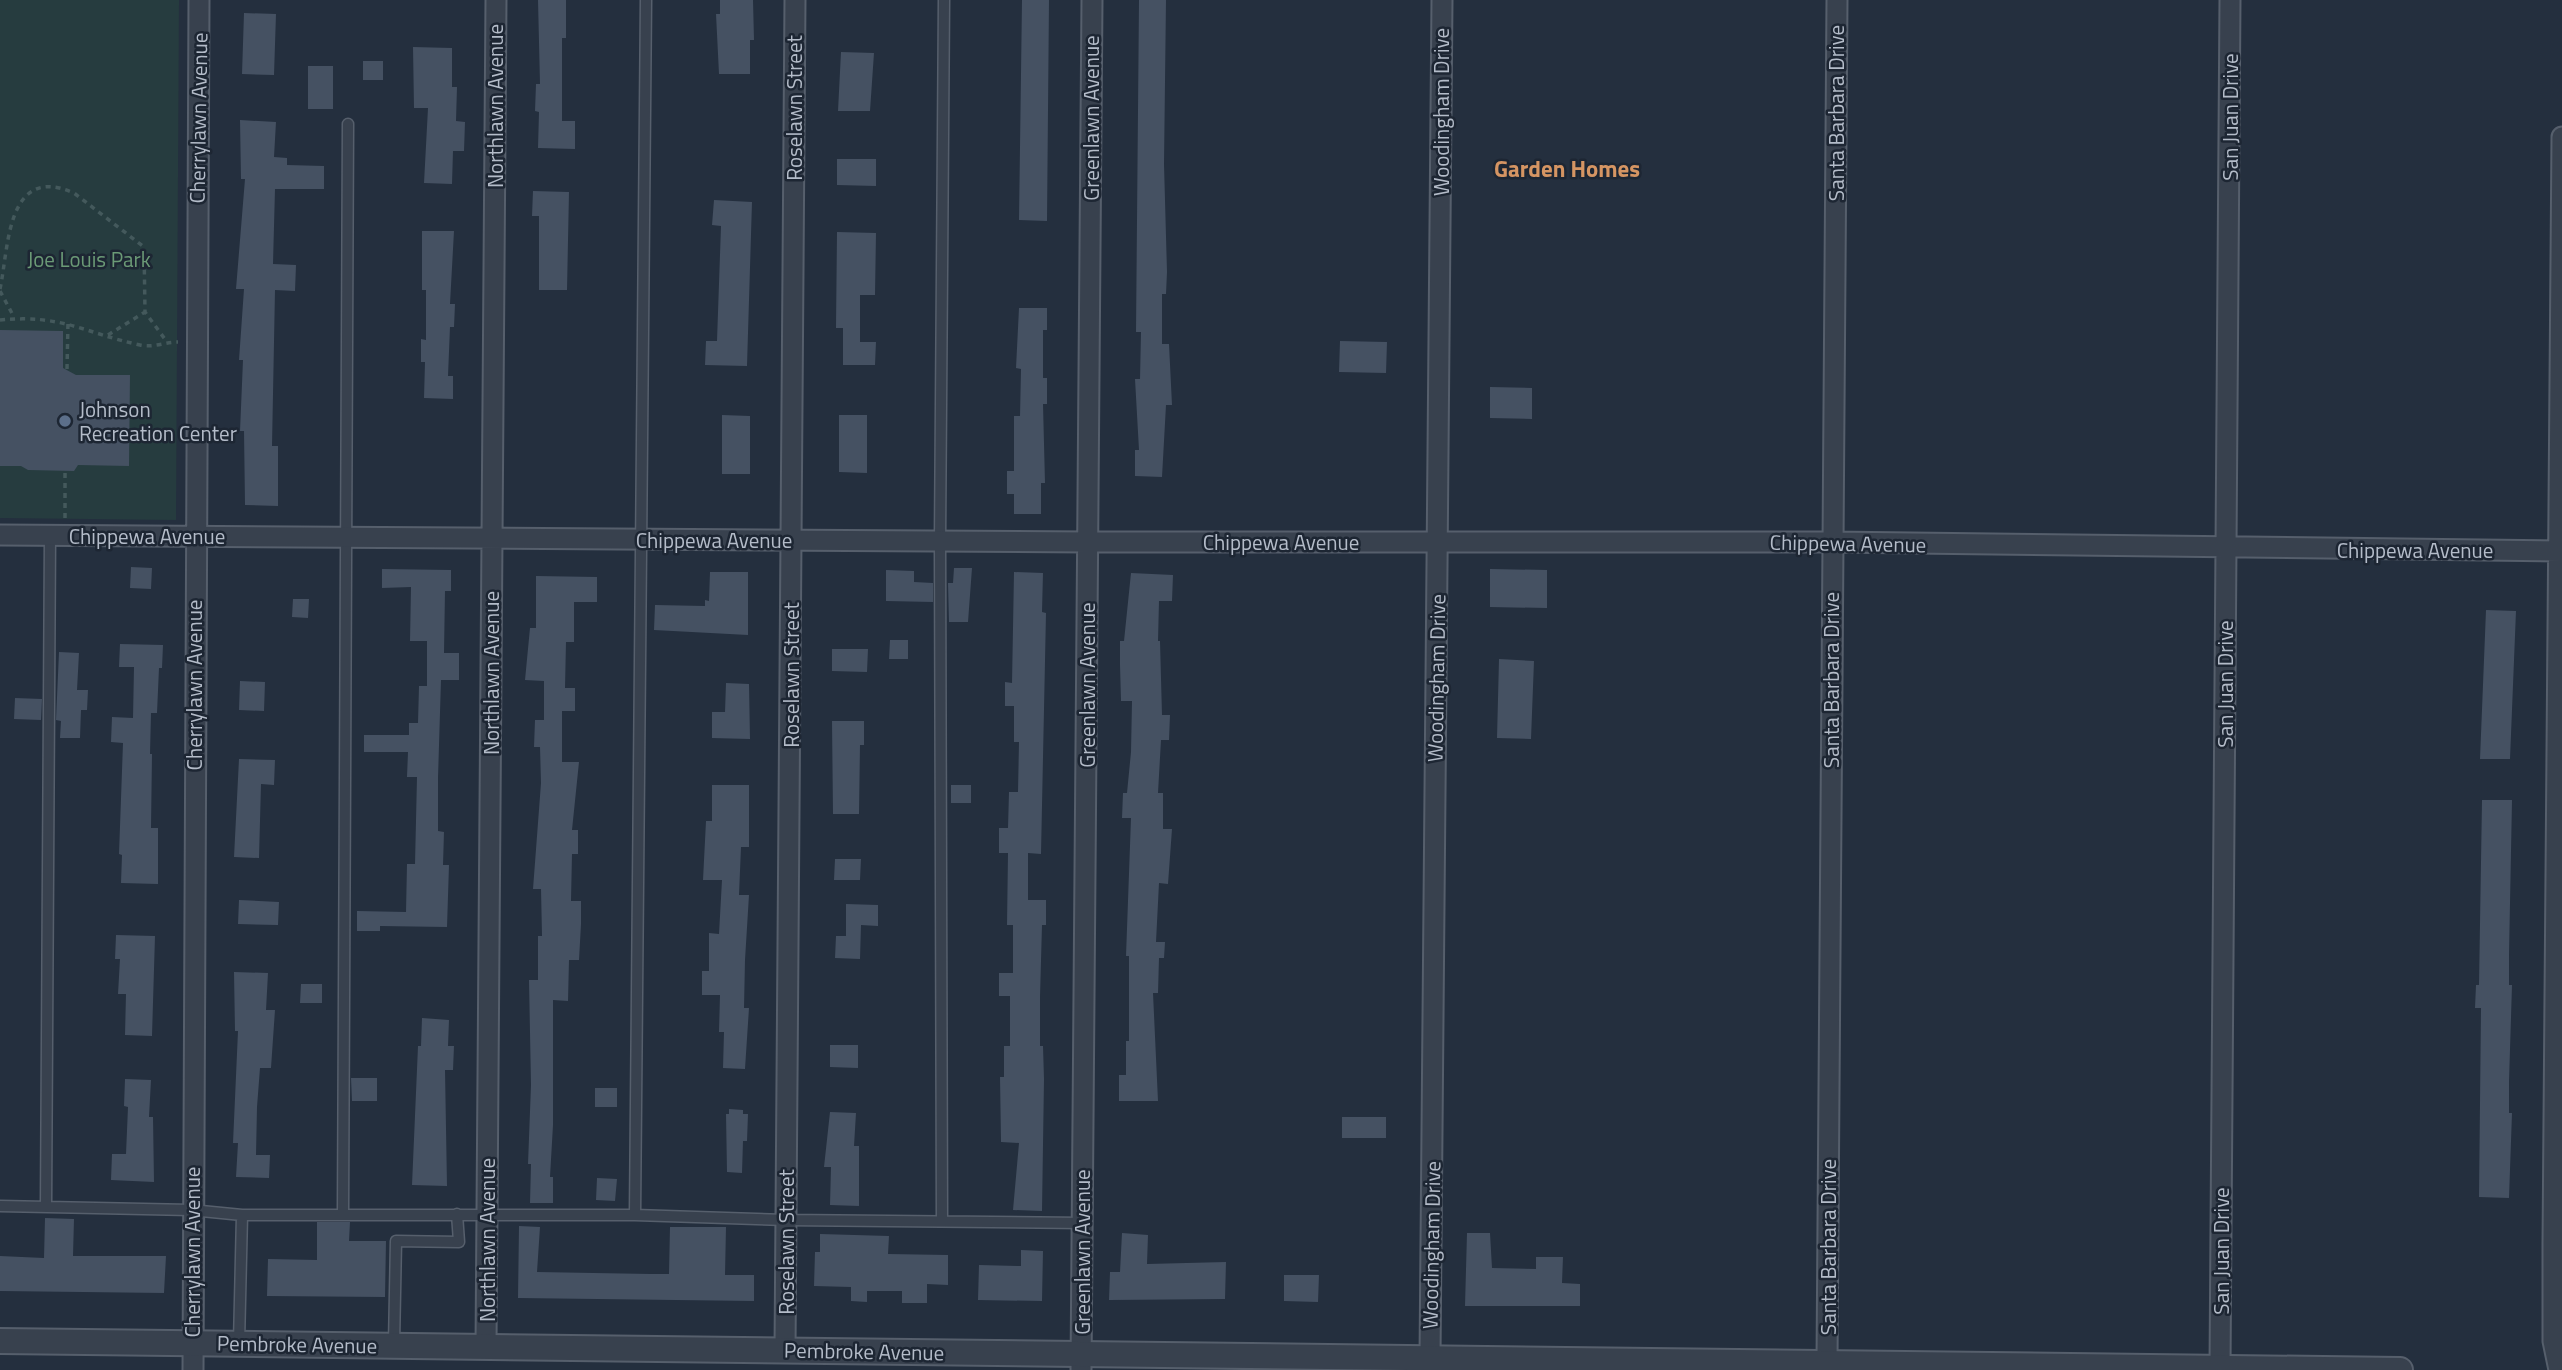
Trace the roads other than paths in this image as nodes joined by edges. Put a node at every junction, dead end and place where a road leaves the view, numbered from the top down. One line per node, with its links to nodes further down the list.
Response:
1 (200, 0): 14 (street, Cherrylawn Avenue)
2 (496, 0): 16 (street, Northlawn Avenue)
3 (646, 0): 17 (lane)
4 (795, 0): 18 (street, Roselawn Street)
5 (944, 0): 19 (lane)
6 (1092, 0): 21 (street, Greenlawn Avenue)
7 (1442, 0): 20 (street, Woodingham Drive)
8 (1837, 0): 22 (street, Santa Barbara Drive)
9 (2230, 0): 23 (street, San Juan Drive)
10 (348, 124): 15 (lane)
11 (2562, 137): 24 (street)
12 (0, 535): 13 (street, Chippewa Avenue)
13 (50, 536): 14 (street, Chippewa Avenue); 26 (lane)
14 (195, 537): 15 (street, Chippewa Avenue); 27 (street, Cherrylawn Avenue)
15 (345, 537): 16 (street, Chippewa Avenue); 32 (lane)
16 (492, 539): 17 (street, Chippewa Avenue); 28 (street, Northlawn Avenue)
17 (640, 540): 18 (street, Chippewa Avenue); 30 (lane)
18 (792, 541): 19 (street, Chippewa Avenue); 33 (street, Roselawn Street)
19 (940, 541): 21 (street, Chippewa Avenue); 34 (lane)
20 (1438, 541): 21 (street, Chippewa Avenue); 22 (street, Chippewa Avenue); 42 (street, Woodingham Drive)
21 (1088, 542): 35 (street, Greenlawn Avenue)
22 (1832, 542): 23 (street, Chippewa Avenue); 43 (street, Santa Barbara Drive)
23 (2226, 549): 24 (street, Chippewa Avenue); 48 (street, San Juan Drive)
24 (2560, 551): 52 (street)
25 (0, 1206): 26 (lane)
26 (46, 1207): 27 (lane)
27 (191, 1210): 31 (lane); 37 (street, Cherrylawn Avenue)
28 (487, 1213): 29 (lane); 30 (lane); 40 (street, Northlawn Avenue)
29 (457, 1214): 32 (lane); 39 (lane)
30 (635, 1214): 33 (lane)
31 (242, 1215): 32 (lane); 38 (lane)
32 (343, 1215)
33 (786, 1220): 34 (lane); 41 (street, Roselawn Street)
34 (942, 1221): 35 (lane)
35 (1083, 1223): 44 (street, Greenlawn Avenue)
36 (0, 1341): 37 (street, Pembroke Avenue)
37 (192, 1343): 38 (street, Pembroke Avenue); 50 (street, Cherrylawn Avenue)
38 (239, 1343): 39 (street, Pembroke Avenue)
39 (394, 1345): 40 (street, Pembroke Avenue)
40 (486, 1346): 41 (street, Pembroke Avenue)
41 (785, 1350): 44 (street, Pembroke Avenue)
42 (1430, 1357): 45 (street, Pembroke Avenue); 46 (street, Pembroke Avenue)
43 (1827, 1361): 46 (street, Pembroke Avenue); 47 (street, Pembroke Avenue)
44 (1082, 1362): 45 (street, Pembroke Avenue)
45 (1379, 1363)
46 (1678, 1365)
47 (1987, 1367): 48 (street, Pembroke Avenue)
48 (2220, 1367): 49 (street, Pembroke Avenue)
49 (2287, 1369): 51 (street, Pembroke Avenue)
50 (192, 1370)
51 (2400, 1370)
52 (2559, 1370)

